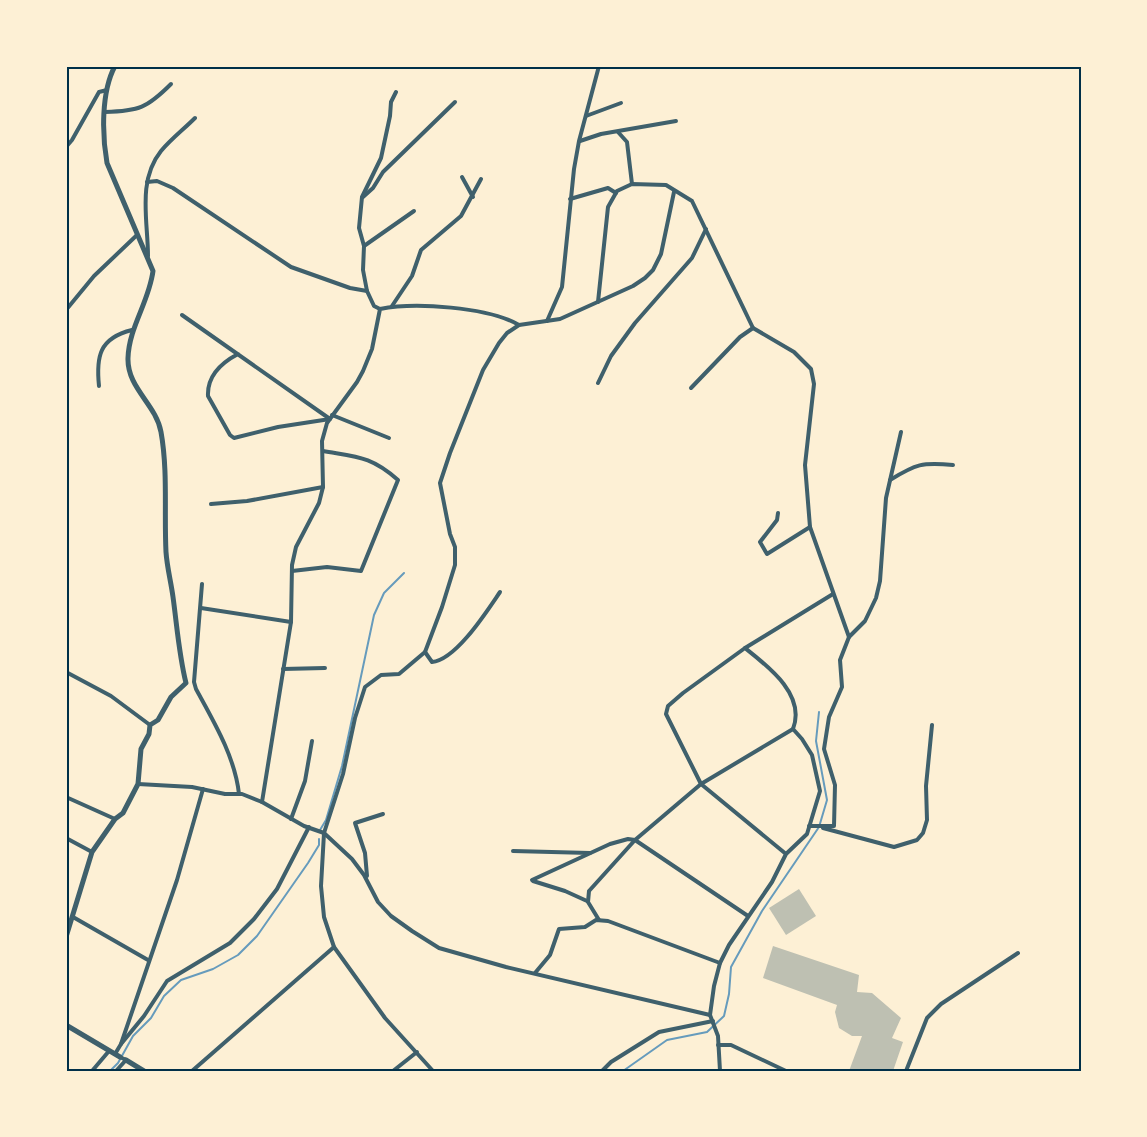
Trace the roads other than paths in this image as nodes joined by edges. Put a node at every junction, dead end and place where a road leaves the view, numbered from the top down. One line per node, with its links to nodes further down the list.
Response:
1 (115, 66): 4 (street)
2 (599, 66): 9 (street)
3 (171, 84): 8 (street)
4 (108, 90): 8 (street); 14 (street)
5 (396, 92): 22 (street)
6 (455, 102): 22 (street)
7 (621, 103): 9 (street)
8 (105, 112): 26 (street)
9 (586, 117): 13 (street)
10 (195, 118): 17 (street)
11 (676, 121): 12 (street)
12 (618, 131): 13 (street); 18 (street)
13 (579, 141): 23 (street)
14 (66, 147)
15 (462, 177): 21 (street)
16 (481, 179): 21 (street)
17 (147, 182): 28 (street); 29 (street)
18 (632, 184): 19 (street); 20 (street)
19 (674, 192): 25 (street); 31 (street)
20 (616, 193): 23 (street); 31 (street)
21 (472, 197): 33 (street)
22 (362, 198): 27 (street)
23 (570, 199): 37 (street)
24 (414, 211): 27 (street)
25 (706, 229): 39 (street); 42 (street)
26 (137, 235): 28 (street); 32 (street)
27 (364, 246): 29 (street)
28 (148, 256): 40 (street)
29 (367, 291): 34 (street)
30 (66, 300): 32 (street)
31 (598, 302): 37 (street)
32 (70, 304): 35 (street)
33 (392, 307): 34 (street); 38 (street)
34 (380, 309): 45 (street)
35 (66, 310)
36 (182, 315): 41 (street)
37 (547, 321): 38 (street)
38 (519, 325): 63 (street)
39 (753, 328): 44 (street); 54 (street)
40 (132, 330): 43 (street); 68 (street)
41 (238, 354): 45 (street); 45 (street)
42 (598, 383)
43 (99, 386)
44 (691, 388)
45 (331, 417): 47 (street); 48 (street)
46 (901, 432): 50 (street)
47 (388, 438)
48 (323, 451): 51 (street); 55 (street)
49 (953, 465): 50 (street)
50 (889, 480): 61 (street)
51 (323, 487): 52 (street); 55 (street)
52 (210, 504)
53 (778, 513): 54 (street)
54 (810, 527): 58 (street)
55 (292, 571): 60 (street)
56 (202, 584): 59 (street)
57 (500, 592): 63 (street)
58 (833, 594): 61 (street); 62 (street)
59 (201, 608): 60 (street); 67 (street)
60 (291, 622): 65 (street)
61 (849, 637): 83 (street)
62 (745, 648): 71 (street); 74 (street)
63 (425, 652): 85 (street)
64 (325, 668): 65 (street)
65 (283, 669): 78 (street)
66 (66, 672): 69 (street)
67 (194, 682): 68 (street); 76 (street)
68 (186, 683): 69 (street)
69 (150, 724): 73 (street)
70 (932, 725): 83 (street)
71 (793, 729): 74 (street); 82 (street)
72 (312, 741): 81 (street)
73 (138, 784): 75 (street); 80 (street)
74 (701, 784): 87 (street); 91 (street)
75 (203, 789): 76 (street); 101 (street)
76 (239, 794): 78 (street)
77 (66, 797): 80 (street)
78 (262, 802): 81 (street)
79 (383, 814): 92 (street)
80 (115, 819): 89 (street)
81 (291, 819): 84 (street)
82 (809, 826): 83 (street); 91 (street)
83 (819, 827)
84 (309, 828): 85 (street); 107 (street)
85 (324, 833): 92 (street); 99 (street)
86 (66, 838): 89 (street)
87 (635, 840): 90 (street); 93 (street); 94 (street)
88 (513, 851): 90 (street)
89 (92, 852): 95 (street)
90 (591, 853): 93 (street)
91 (786, 854): 94 (street)
92 (367, 880): 103 (street)
93 (588, 902): 96 (street)
94 (748, 916): 102 (street)
95 (74, 917): 97 (street); 101 (street)
96 (599, 920): 102 (street); 103 (street)
97 (68, 926): 98 (street)
98 (66, 937)
99 (334, 946): 109 (street); 114 (street)
100 (1018, 953): 120 (street)
101 (148, 960): 107 (street)
102 (720, 963): 104 (street)
103 (535, 973): 104 (street)
104 (710, 1015): 105 (street)
105 (713, 1021): 108 (street); 117 (street)
106 (66, 1025): 110 (street)
107 (121, 1044): 110 (street)
108 (718, 1045): 118 (street); 119 (street)
109 (417, 1052): 115 (street); 116 (street)
110 (118, 1055): 111 (street); 112 (street); 113 (street)
111 (92, 1071)
112 (116, 1071)
113 (144, 1071)
114 (192, 1071)
115 (393, 1071)
116 (433, 1071)
117 (602, 1071)
118 (720, 1071)
119 (786, 1071)
120 (906, 1071)

